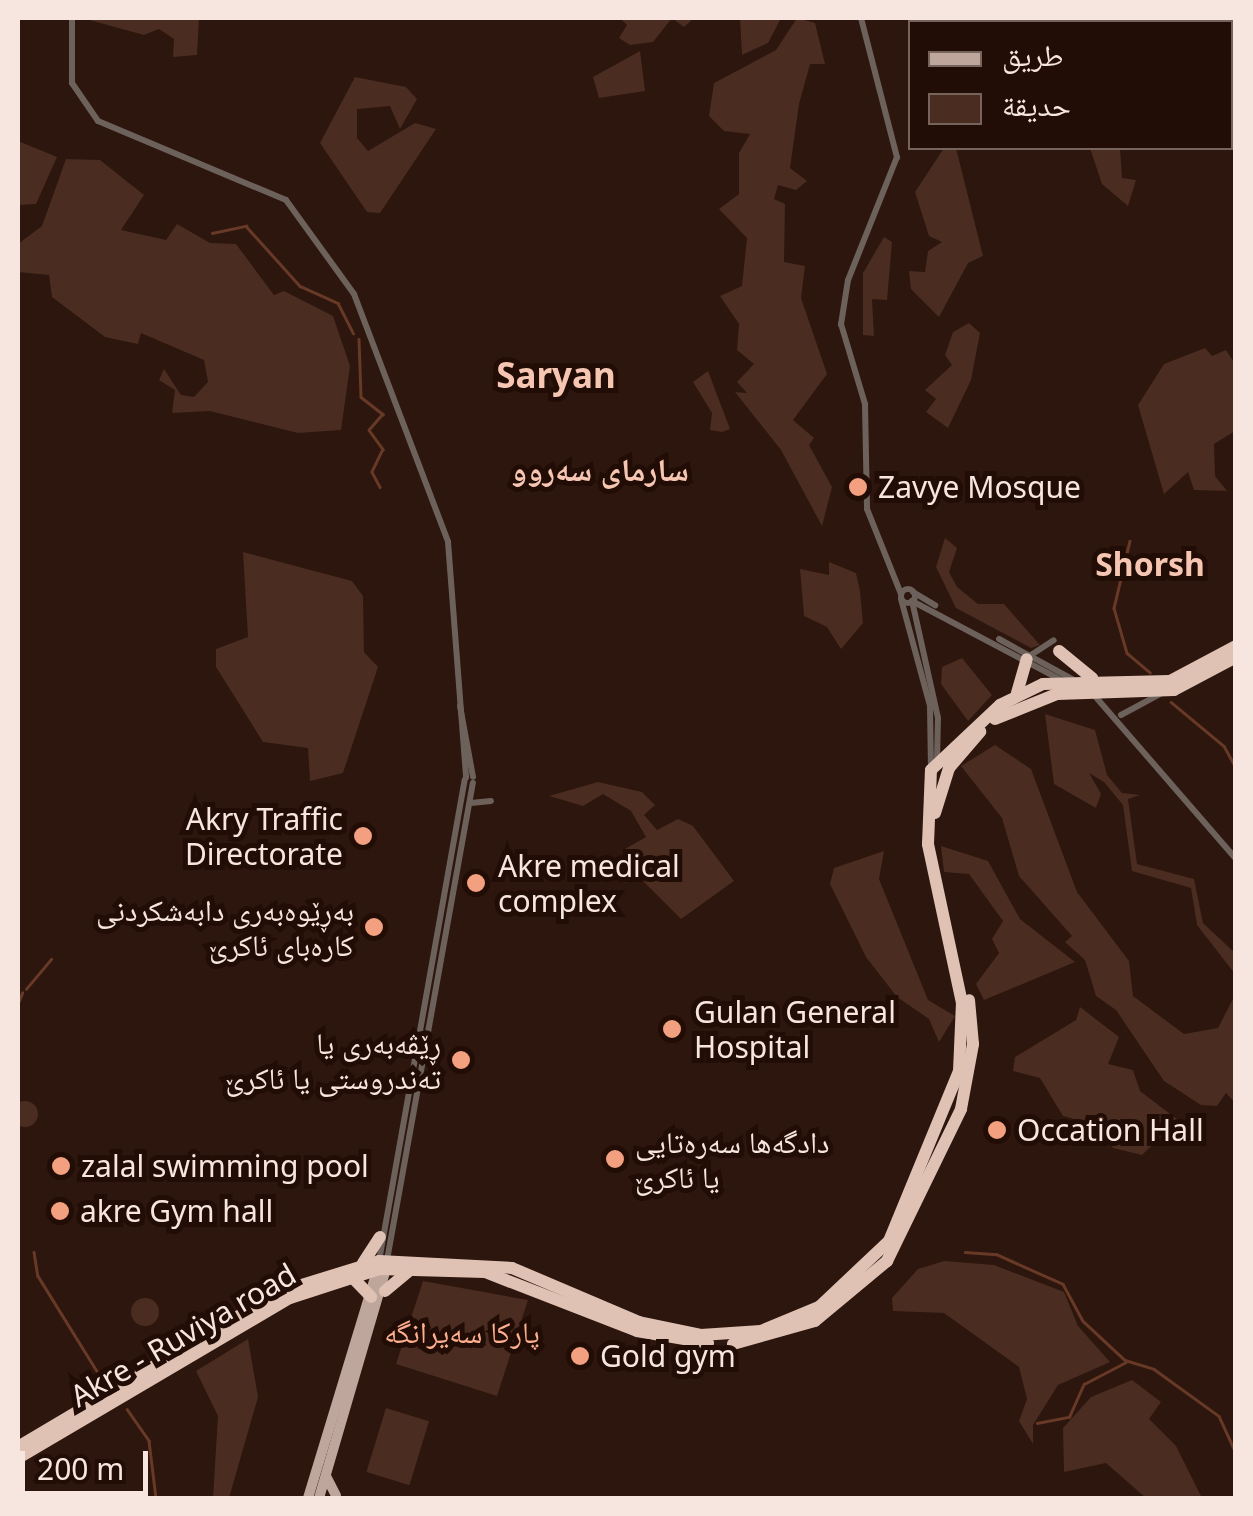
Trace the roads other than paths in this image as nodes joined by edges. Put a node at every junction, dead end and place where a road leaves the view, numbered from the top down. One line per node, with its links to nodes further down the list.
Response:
1 (72, 18): 16 (street)
2 (861, 18): 3 (street)
3 (907, 595): 6 (street); 13 (street); 15 (street)
4 (1056, 646): 6 (street); 9 (highway)
5 (1236, 646): 9 (highway)
6 (1028, 658): 8 (street); 11 (highway)
7 (1236, 658): 10 (highway)
8 (1066, 679): 9 (highway); 9 (street); 11 (highway)
9 (1089, 688): 10 (highway); 12 (street); 15 (highway)
10 (1162, 692): 12 (street)
11 (1008, 700): 14 (highway)
12 (1120, 716): 19 (street)
13 (939, 739): 14 (highway); 15 (street)
14 (958, 741): 15 (highway)
15 (938, 767): 22 (highway); 22 (highway)
16 (469, 779): 18 (street); 20 (street)
17 (492, 801): 18 (street)
18 (472, 803): 21 (street)
19 (1236, 859)
20 (406, 1095): 21 (street); 23 (street)
21 (415, 1097): 23 (street)
22 (916, 1198): 24 (highway); 26 (highway)
23 (383, 1240): 24 (highway); 25 (highway)
24 (386, 1263): 25 (highway, Akre - Ruviya road); 26 (highway); 27 (highway, Akre - Ruviya road); 28 (main road); 29 (main road)
25 (362, 1264): 31 (highway, Akre - Ruviya road)
26 (420, 1268): 28 (highway)
27 (351, 1276): 29 (highway); 32 (highway, Akre - Ruviya road)
28 (386, 1292): 30 (main road)
29 (372, 1298): 30 (main road)
30 (350, 1382): 33 (main road); 35 (main road)
31 (18, 1447)
32 (18, 1458)
33 (326, 1476): 34 (main road); 36 (main road)
34 (336, 1496)
35 (308, 1498)
36 (319, 1498)

